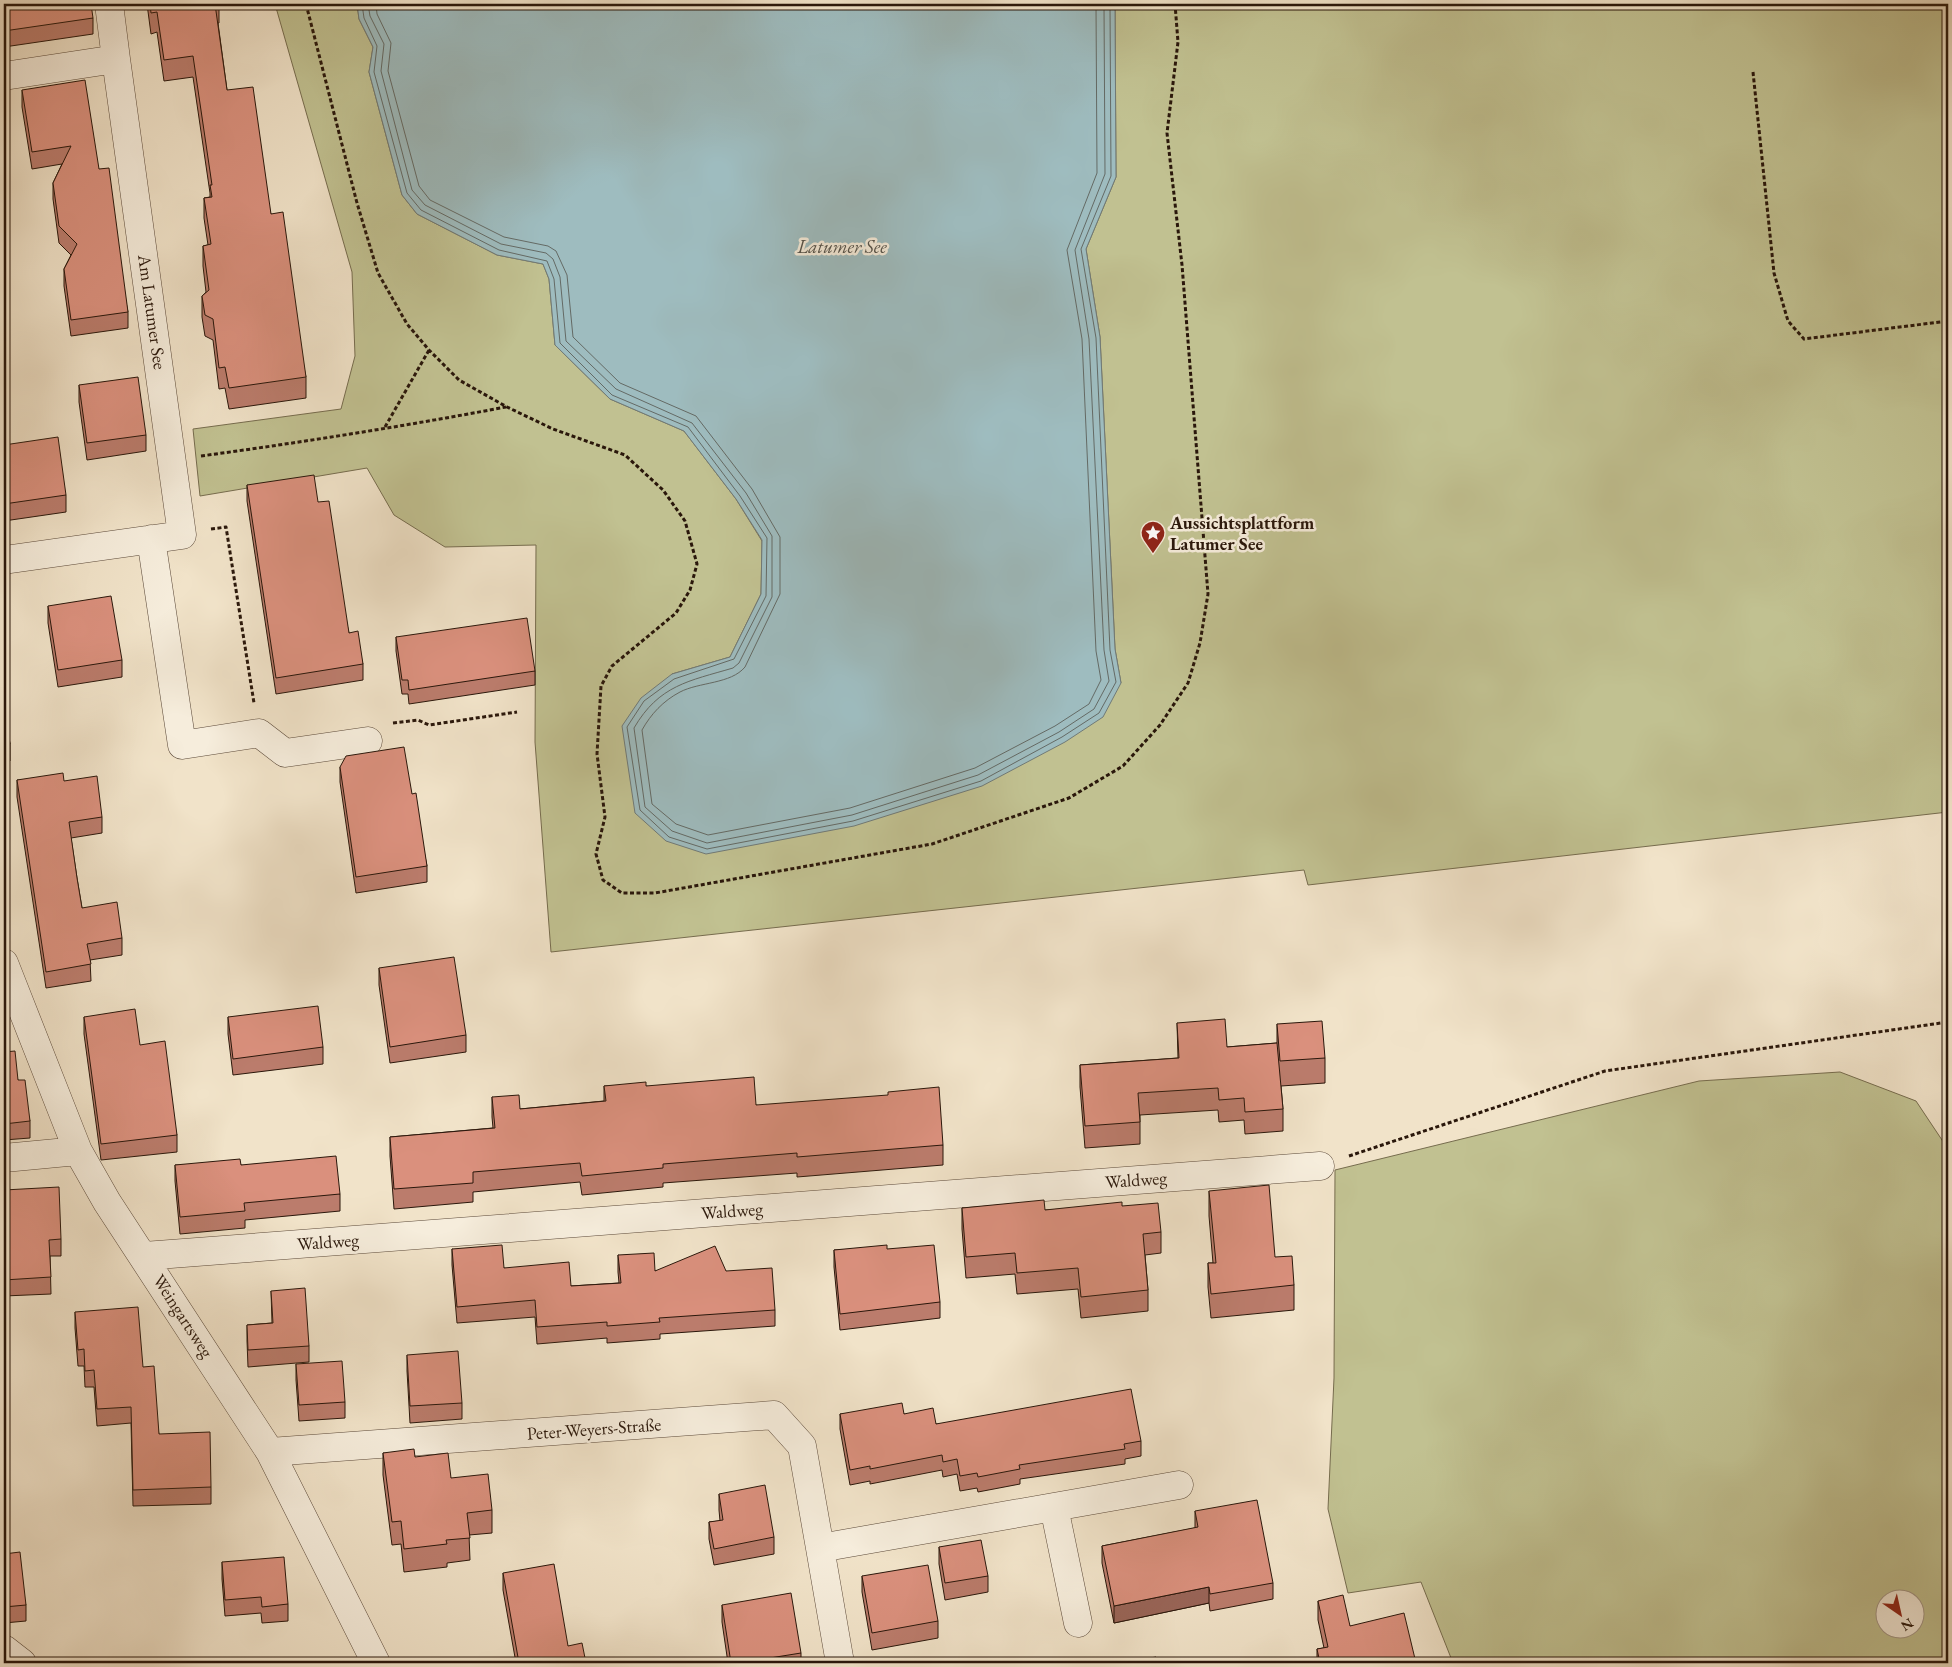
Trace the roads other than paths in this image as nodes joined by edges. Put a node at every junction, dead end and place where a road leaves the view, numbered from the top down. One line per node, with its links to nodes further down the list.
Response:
1 (109, 4): 2 (street, Am Latumer See)
2 (116, 59): 3 (street); 4 (street, Am Latumer See)
3 (4, 76)
4 (152, 539): 5 (street); 6 (street)
5 (4, 560)
6 (368, 741)
7 (4, 963): 8 (street, Weingartsweg)
8 (78, 1151): 9 (street); 11 (street, Weingartsweg)
9 (4, 1158)
10 (1320, 1166): 11 (street, Waldweg)
11 (144, 1256): 12 (street, Weingartsweg)
12 (270, 1452): 15 (street, Peter-Weyers-Straße); 19 (street, Weingartsweg)
13 (1179, 1485): 14 (street)
14 (1054, 1507): 15 (street); 16 (street)
15 (820, 1548): 20 (street, Peter-Weyers-Straße)
16 (1078, 1623)
17 (4, 1649): 18 (street)
18 (22, 1663)
19 (376, 1663)
20 (840, 1663)

